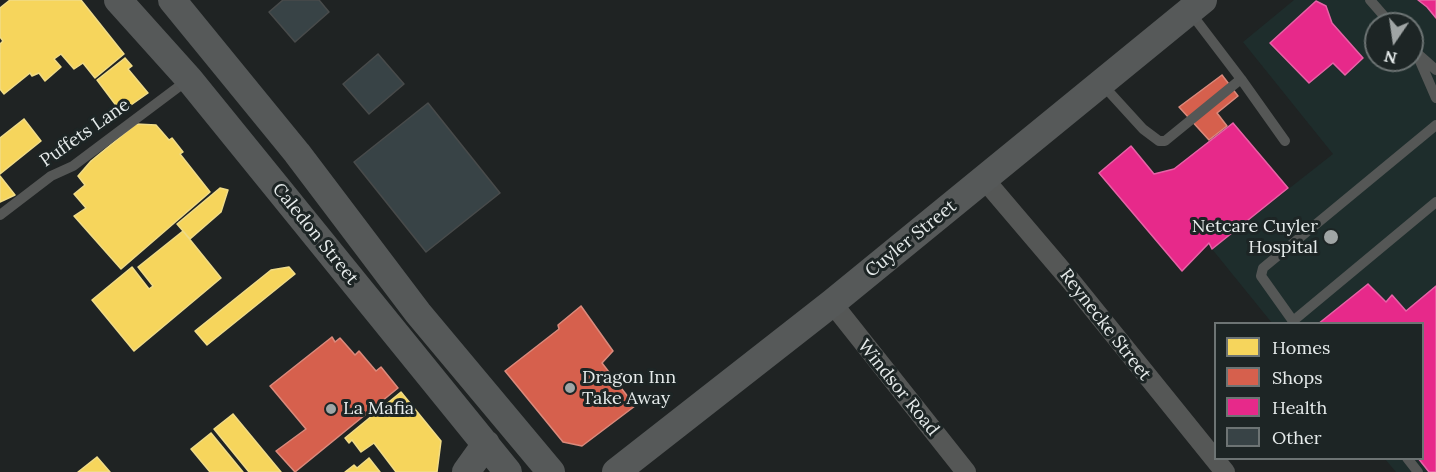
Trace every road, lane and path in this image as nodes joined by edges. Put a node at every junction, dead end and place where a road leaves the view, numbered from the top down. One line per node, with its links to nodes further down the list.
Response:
1 (118, 0): 10 (main road, Caledon Street)
2 (172, 0): 26 (main road, Caledon Street)
3 (1370, 0): 5 (lane)
4 (1196, 5): 9 (lane); 11 (main road, Cuyler Street)
5 (1380, 12)
6 (1424, 59): 7 (lane)
7 (1436, 69)
8 (1424, 72): 12 (lane)
9 (1240, 78): 11 (lane); 14 (lane)
10 (189, 79): 17 (lane, Puffets Lane); 20 (main road, Caledon Street)
11 (1101, 83): 15 (main road, Cuyler Street)
12 (1436, 98)
13 (1436, 125): 19 (lane)
14 (1285, 141)
15 (984, 179): 18 (main road, Cuyler Street); 21 (street, Reynecke Street)
16 (1436, 202): 19 (lane)
17 (0, 215)
18 (832, 303): 27 (main road, Cuyler Street); 28 (street, Windsor Road)
19 (1294, 322)
20 (486, 444): 24 (main road); 25 (main road, Caledon Street)
21 (1214, 458)
22 (1215, 460): 29 (street, Reynecke Street)
23 (1408, 460): 30 (lane)
24 (466, 472)
25 (508, 472)
26 (551, 472)
27 (616, 472)
28 (966, 472)
29 (1225, 472)
30 (1418, 472)

